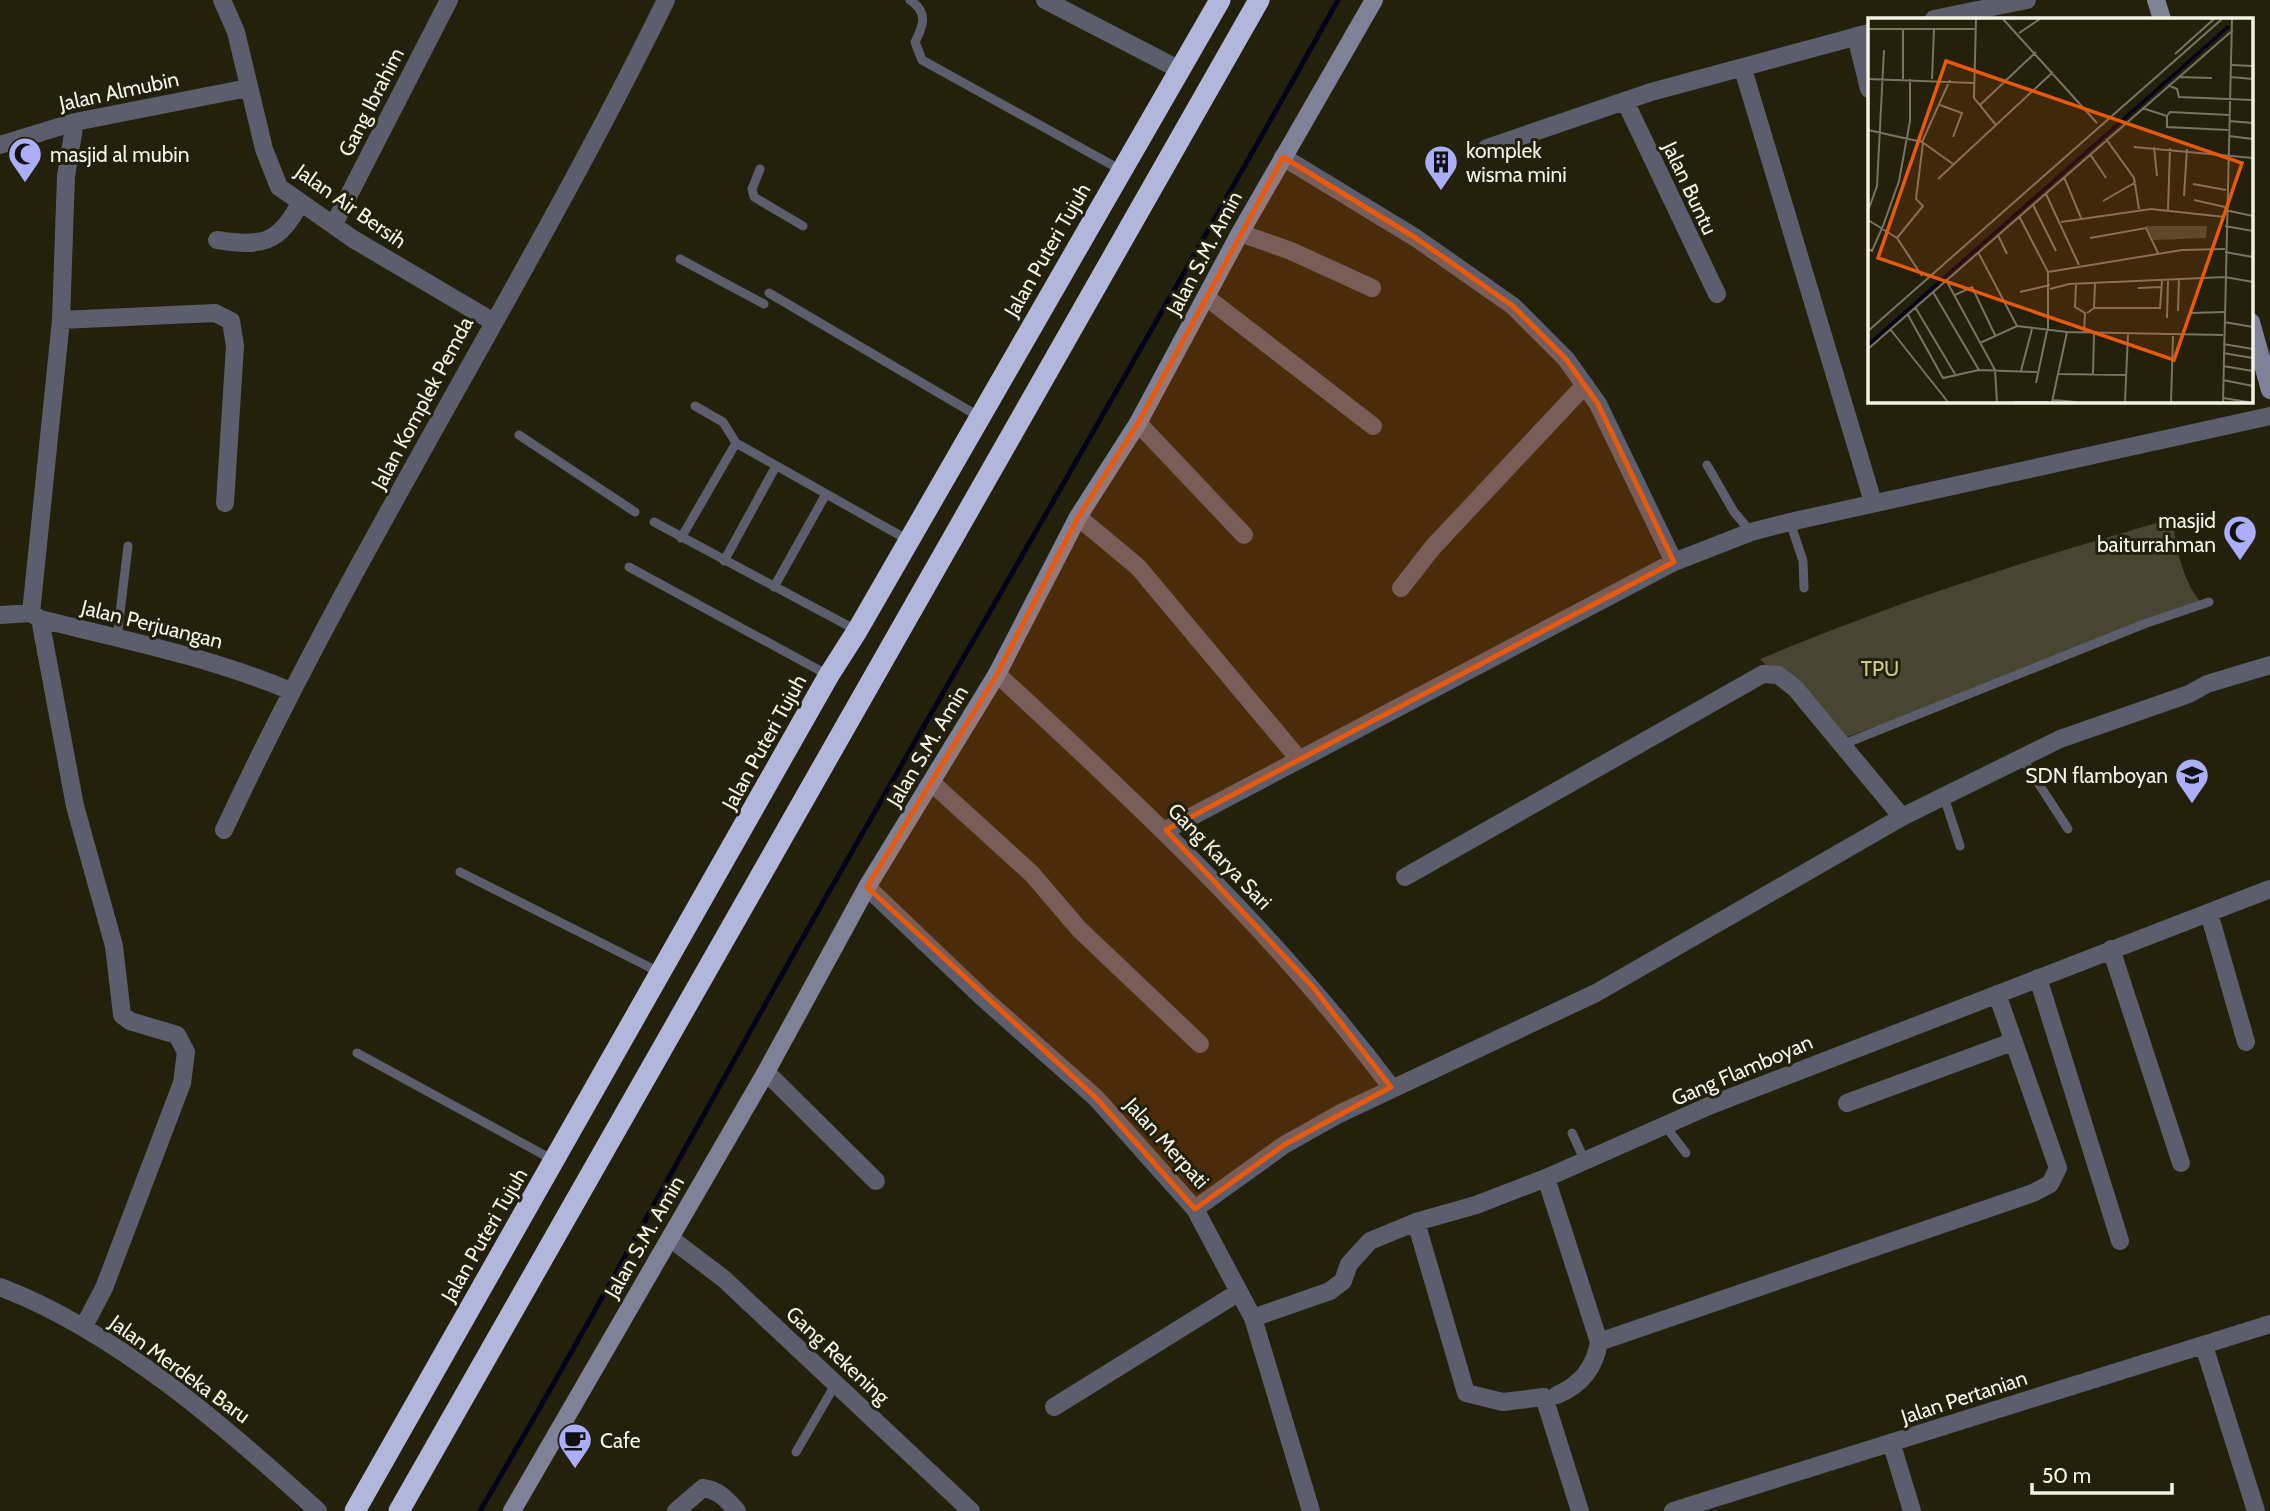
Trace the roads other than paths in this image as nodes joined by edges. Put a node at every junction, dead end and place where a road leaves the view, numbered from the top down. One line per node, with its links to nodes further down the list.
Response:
1 (222, 0): 17 (street, Jalan Air Bersih)
2 (449, 0): 26 (street, Gang Ibrahim)
3 (666, 0): 37 (street, Jalan Komplek Pemda)
4 (910, 0): 24 (lane)
5 (1045, 0): 15 (street)
6 (1220, 0): 15 (highway, Jalan Puteri Tujuh)
7 (1259, 0): 82 (highway)
8 (1374, 0): 22 (street, Jalan S.M. Amin)
9 (2027, 0): 11 (street)
10 (2156, 0): 12 (street)
11 (1939, 18)
12 (2162, 18)
13 (1862, 34): 14 (street); 16 (street)
14 (1743, 69): 18 (street); 52 (street)
15 (1180, 70): 24 (highway, Jalan Puteri Tujuh)
16 (1868, 81)
17 (248, 88): 19 (street, Jalan Almubin); 25 (street, Jalan Air Bersih)
18 (1625, 101): 21 (street); 33 (street, Jalan Buntu)
19 (75, 122): 20 (street, Jalan Almubin); 36 (street)
20 (0, 145)
21 (1487, 148)
22 (1283, 157): 28 (street, Jalan S.M. Amin); 40 (street)
23 (760, 169): 27 (lane)
24 (1122, 170): 43 (highway, Jalan Puteri Tujuh)
25 (300, 203): 26 (street, Jalan Air Bersih); 29 (street)
26 (334, 224): 37 (street, Jalan Air Bersih)
27 (803, 226)
28 (1240, 233): 31 (street); 34 (street, Jalan S.M. Amin)
29 (217, 240)
30 (680, 259): 35 (lane)
31 (1372, 288)
32 (769, 293): 43 (lane)
33 (1717, 294)
34 (1206, 297): 45 (street, Jalan S.M. Amin); 46 (street)
35 (764, 304)
36 (61, 320): 53 (street); 71 (street)
37 (492, 321): 77 (street, Jalan Komplek Pemda)
38 (2252, 334): 39 (street)
39 (2267, 365): 41 (street)
40 (1585, 385): 64 (street); 67 (street)
41 (2270, 390)
42 (695, 405): 48 (lane)
43 (978, 416): 61 (highway, Jalan Puteri Tujuh)
44 (2270, 416): 52 (street)
45 (1138, 423): 55 (street, Jalan S.M. Amin); 59 (street)
46 (1373, 426)
47 (519, 435): 54 (lane)
48 (736, 443): 50 (lane); 60 (lane)
49 (1707, 465): 58 (lane)
50 (776, 466): 51 (lane); 63 (lane)
51 (826, 494): 61 (lane); 66 (lane)
52 (1873, 502): 56 (street)
53 (225, 503)
54 (635, 512)
55 (1079, 517): 75 (street, Jalan S.M. Amin); 80 (street)
56 (1790, 522): 58 (street); 68 (lane)
57 (654, 523): 60 (lane)
58 (1751, 532): 64 (street)
59 (1244, 535)
60 (681, 538): 63 (lane)
61 (908, 540): 72 (highway, Jalan Puteri Tujuh)
62 (128, 546): 73 (lane)
63 (724, 561): 66 (lane)
64 (1674, 562): 80 (street)
65 (629, 567): 76 (lane)
66 (774, 587): 72 (lane)
67 (1401, 588)
68 (1804, 588)
69 (2209, 602): 78 (lane)
70 (0, 615): 71 (street, Jalan Perjuangan)
71 (35, 616): 73 (street, Jalan Perjuangan); 122 (street)
72 (857, 631): 76 (highway, Jalan Puteri Tujuh)
73 (117, 638): 77 (street, Jalan Perjuangan)
74 (2270, 665): 81 (street)
75 (997, 674): 83 (street, Jalan S.M. Amin); 88 (street, Gang Karya Sari)
76 (829, 676): 79 (highway, Jalan Puteri Tujuh)
77 (290, 691): 87 (street, Jalan Komplek Pemda)
78 (1844, 744): 85 (street); 91 (street)
79 (785, 758): 82 (highway); 96 (highway, Jalan Puteri Tujuh)
80 (1298, 758): 88 (street)
81 (2022, 758): 84 (street); 86 (lane)
82 (817, 777): 133 (highway)
83 (932, 783): 92 (street, Jalan S.M. Amin); 101 (street)
84 (1944, 797): 85 (street); 89 (lane)
85 (1902, 817): 104 (street)
86 (2068, 829)
87 (223, 830)
88 (1166, 830): 104 (street, Gang Karya Sari)
89 (1960, 846)
90 (460, 872): 96 (lane)
91 (1405, 877)
92 (867, 887): 103 (street, Jalan S.M. Amin); 114 (street, Jalan Merpati)
93 (2270, 889): 94 (street, Gang Flamboyan)
94 (2209, 913): 95 (street, Gang Flamboyan); 100 (street)
95 (2112, 949): 97 (street, Gang Flamboyan); 111 (street)
96 (661, 973): 110 (highway, Jalan Puteri Tujuh)
97 (2038, 978): 98 (street, Gang Flamboyan); 117 (street)
98 (1997, 994): 99 (street); 106 (street, Gang Flamboyan)
99 (2012, 1042): 105 (street); 123 (street)
100 (2246, 1042)
101 (1200, 1044)
102 (357, 1053): 110 (lane)
103 (766, 1072): 113 (street); 116 (street, Jalan S.M. Amin)
104 (1391, 1087): 114 (street)
105 (1847, 1103)
106 (1666, 1127): 108 (lane); 109 (street, Gang Flamboyan)
107 (1572, 1133): 109 (lane)
108 (1686, 1153)
109 (1584, 1159): 112 (street, Gang Flamboyan)
110 (555, 1160): 132 (highway, Jalan Puteri Tujuh)
111 (2181, 1163)
112 (1546, 1178): 115 (street, Gang Flamboyan); 123 (street)
113 (876, 1181)
114 (1195, 1209): 119 (street, Jalan Merpati)
115 (1416, 1222): 120 (street, Gang Flamboyan); 126 (street)
116 (670, 1238): 125 (street, Gang Rekening); 130 (street, Jalan S.M. Amin)
117 (2120, 1241)
118 (0, 1287): 122 (street, Jalan Merdeka Baru)
119 (1238, 1292): 120 (street, Jalan Merpati); 127 (street)
120 (1253, 1318): 137 (street, Jalan Merpati)
121 (2270, 1324): 124 (street, Jalan Pertanian)
122 (84, 1326): 131 (street, Jalan Merdeka Baru)
123 (1599, 1342): 126 (street)
124 (2204, 1346): 128 (street, Jalan Pertanian); 141 (street)
125 (835, 1385): 129 (lane); 136 (street, Gang Rekening)
126 (1551, 1396): 138 (street)
127 (1054, 1407)
128 (1892, 1445): 139 (street, Jalan Pertanian); 140 (street)
129 (796, 1452)
130 (516, 1509)
131 (318, 1511)
132 (355, 1511)
133 (399, 1511)
134 (676, 1511): 135 (street)
135 (737, 1511)
136 (971, 1511)
137 (1311, 1511)
138 (1580, 1511)
139 (1672, 1511)
140 (1912, 1511)
141 (2256, 1511)

